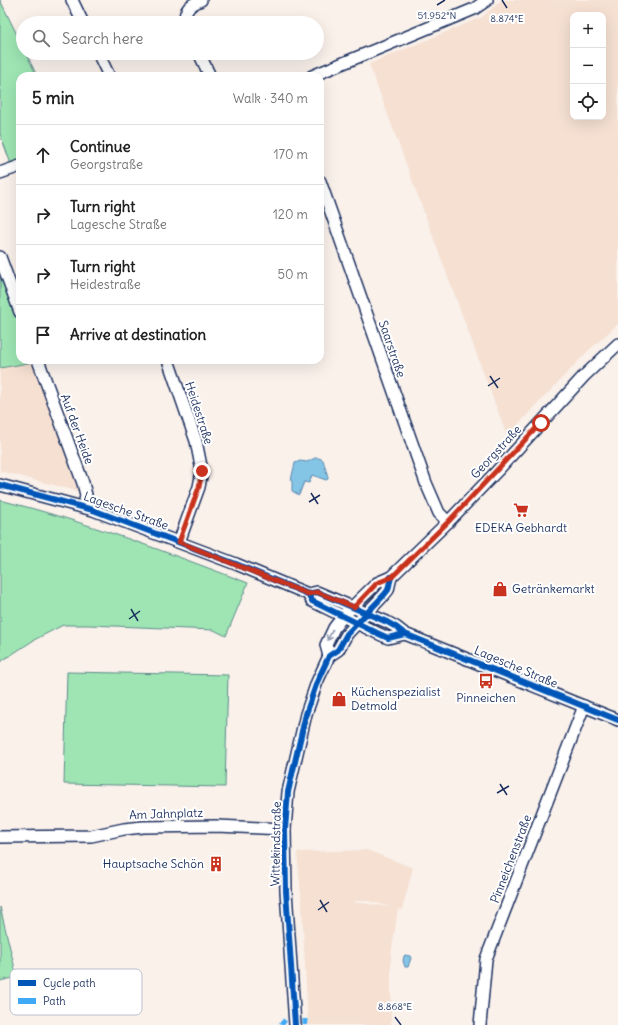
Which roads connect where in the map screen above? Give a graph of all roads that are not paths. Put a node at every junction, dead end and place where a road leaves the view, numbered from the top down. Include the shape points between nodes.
1 (72, 0) edge
2 (201, 0) edge
3 (488, 0) edge
4 (80, 16) edge
5 (184, 16) edge
6 (101, 60) edge
7 (202, 60) edge
8 (107, 72) edge
9 (208, 72) edge
10 (322, 72) edge
11 (16, 167) edge
12 (0, 173) edge
13 (324, 193) edge
14 (0, 257) edge
15 (16, 301) edge
16 (618, 344) edge
17 (39, 364) edge
18 (169, 364) edge
19 (0, 485) edge
20 (84, 507) junction
21 (448, 522) junction
22 (179, 542) junction
23 (392, 577) junction
24 (308, 594) junction
25 (354, 607) junction
26 (367, 613) junction
27 (343, 616) junction
28 (357, 623) junction
29 (405, 634) junction
30 (329, 656) junction
31 (584, 706) junction
32 (618, 720) edge
33 (285, 829) junction
34 (0, 837) edge
35 (295, 1025) edge
36 (480, 1025) edge

1 - 4 street
2 - 5 street via 190,5
3 - 10 street via 474,9
6 - 8 street
7 - 9 street
11 - 12 street
13 - 21 street, Saarstraße via 419,466 439,512
14 - 15 street
16 - 21 street, Georgstraße via 580,380
17 - 20 street, Auf der Heide via 83,483 86,495
18 - 22 street, Heidestraße via 196,441 202,471 199,487
19 - 20 street, Lagesche Straße
20 - 22 street, Lagesche Straße
21 - 23 street, Georgstraße
22 - 24 street, Lagesche Straße
23 - 25 street, Georgstraße via 377,583
23 - 26 street, Georgstraße via 388,590
24 - 25 street, Lagesche Straße via 317,592
24 - 27 street, Lagesche Straße via 312,601
25 - 26 street, Lagesche Straße
25 - 27 street, Georgstraße
26 - 28 street, Wittekindstraße
26 - 29 street, Lagesche Straße
27 - 28 street, Lagesche Straße
27 -> 30 street, Wittekindstraße via 326,645
28 - 29 street, Lagesche Straße via 388,638
28 - 30 street, Wittekindstraße via 338,650
29 - 31 street, Lagesche Straße
30 - 33 street, Wittekindstraße via 306,714 288,792
31 - 32 street, Lagesche Straße
31 - 36 street, Pinneichenstraße via 486,959
33 - 34 street, Am Jahnplatz via 158,826 124,829 91,836
33 - 35 street, Wittekindstraße via 286,891

